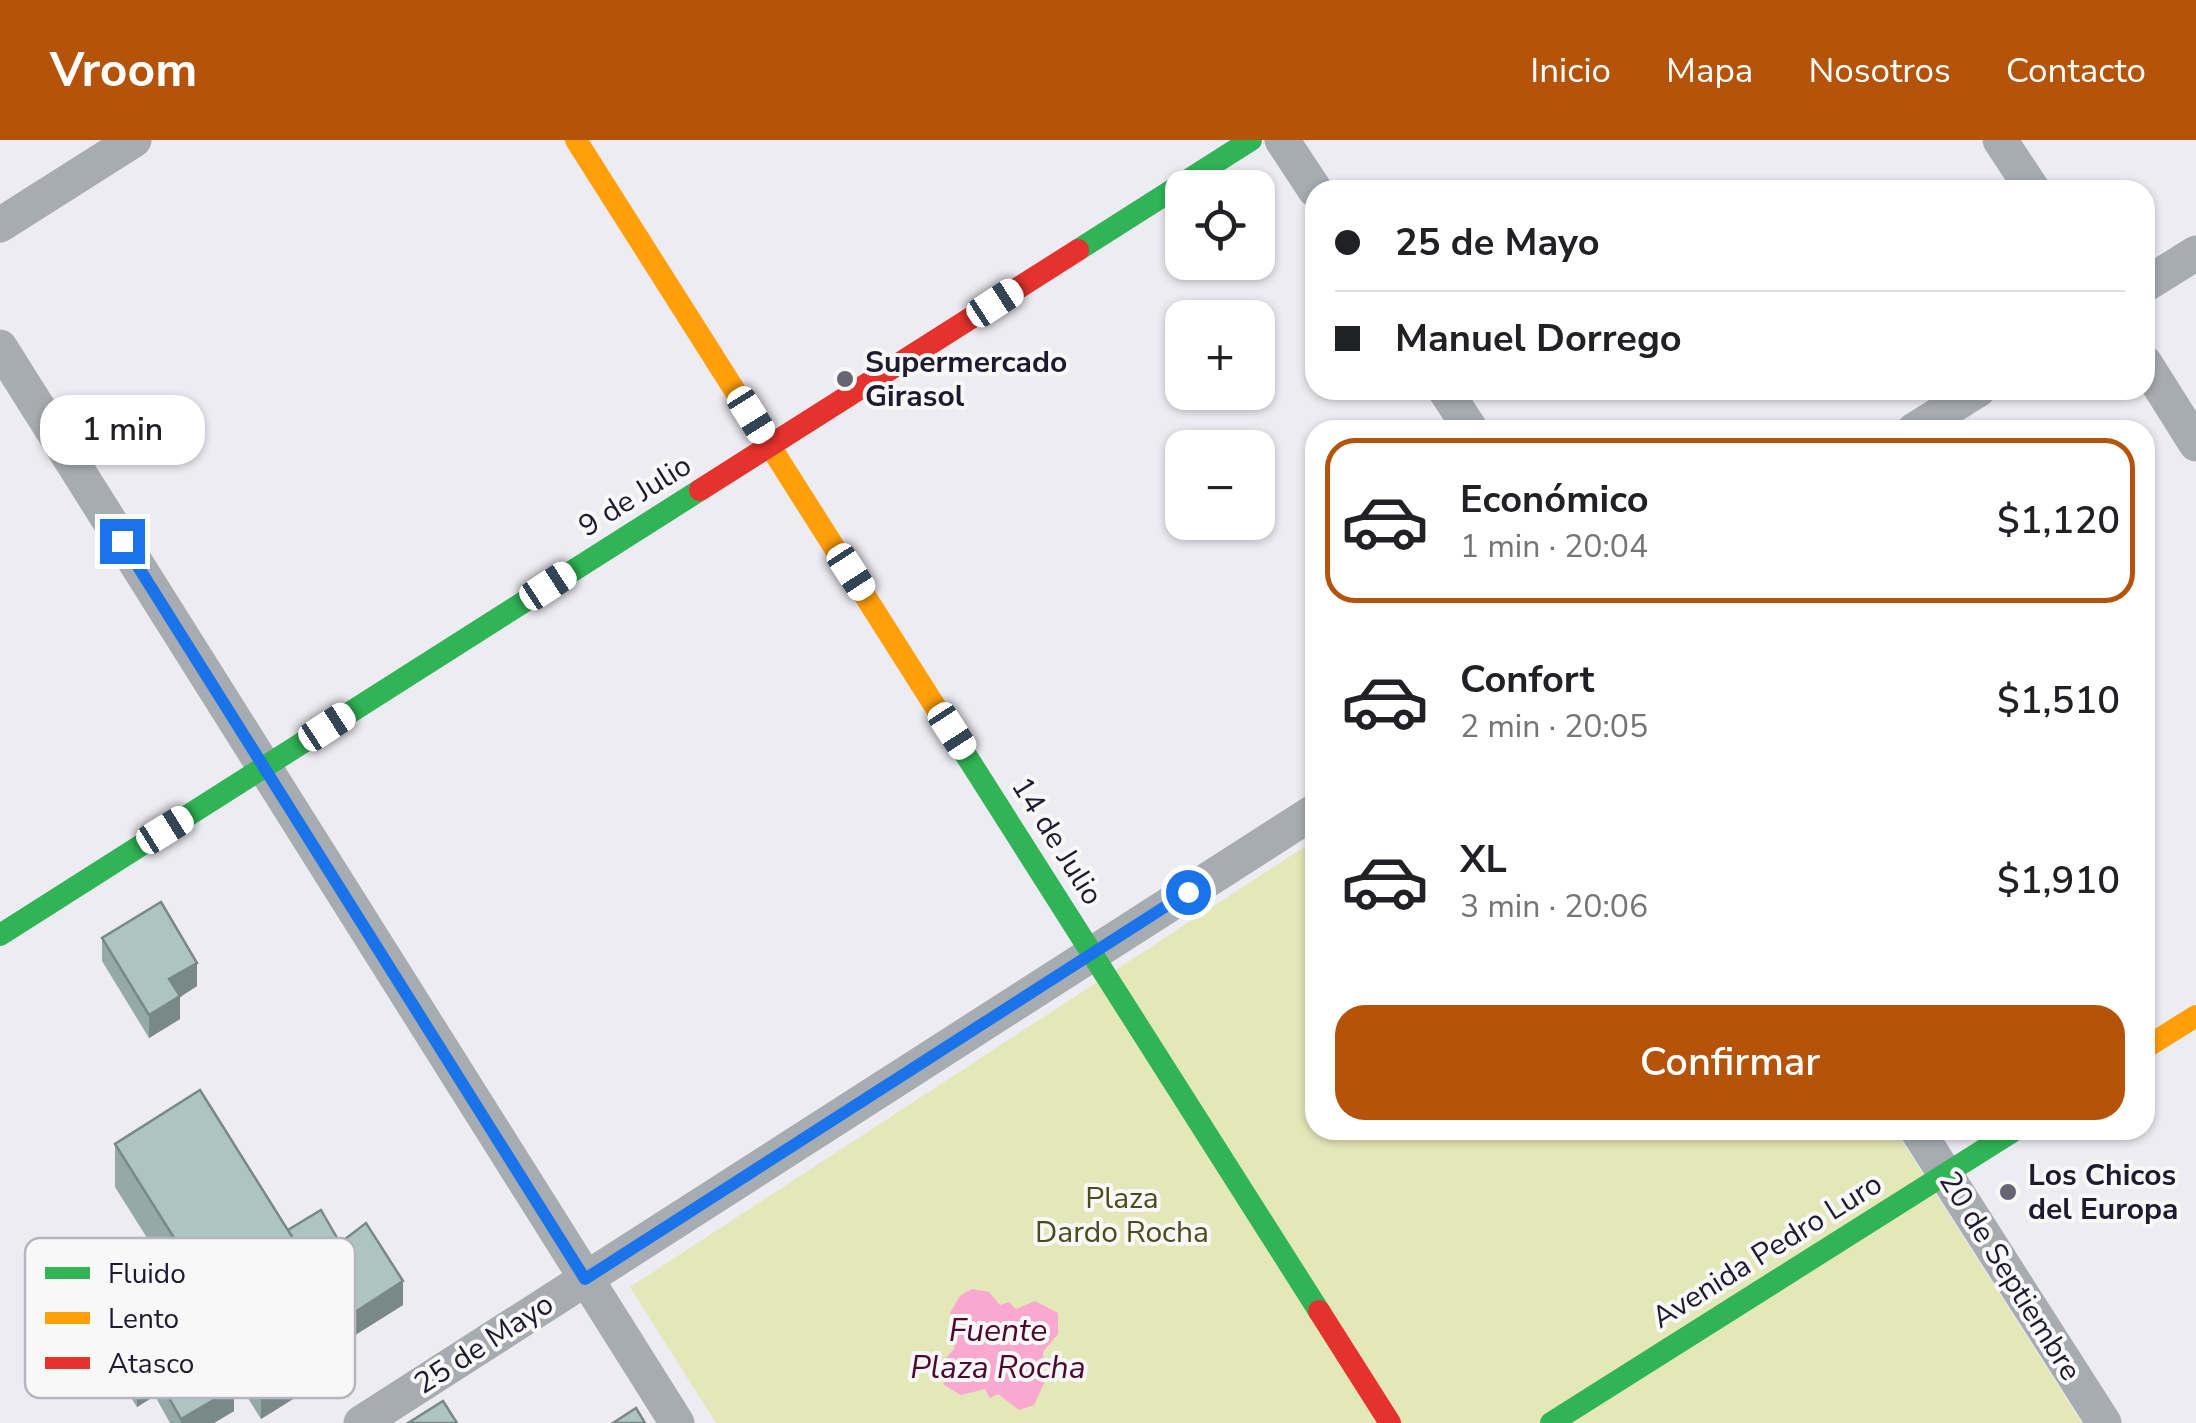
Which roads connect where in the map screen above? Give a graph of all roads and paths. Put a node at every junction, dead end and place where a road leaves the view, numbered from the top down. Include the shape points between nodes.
1 (134, 140) edge
2 (576, 140) edge
3 (1251, 140) edge
4 (1282, 140) edge
5 (2000, 140) edge
6 (1308, 180) edge
7 (2026, 180) edge
8 (0, 225) edge
9 (2196, 252) edge
10 (2155, 279) edge
11 (0, 347) edge
12 (2155, 379) edge
13 (1962, 400) edge
14 (1930, 420) edge
15 (2196, 444) edge
16 (770, 446) junction
17 (264, 767) junction
18 (1305, 817) edge
19 (0, 934) edge
20 (1092, 954) junction
21 (2196, 1016) edge
22 (2155, 1042) edge
23 (1924, 1140) edge
24 (1999, 1140) edge
25 (1946, 1174) junction
26 (585, 1279) junction
27 (361, 1423) edge
28 (677, 1423) edge
29 (1390, 1423) edge
30 (1551, 1423) edge
31 (2104, 1423) edge

1 - 8 street
2 - 16 street, 14 de Julio
3 - 16 street, 9 de Julio
4 - 6 street
5 - 7 street
9 - 10 street
11 - 17 street
12 - 15 street
13 - 14 street
16 - 17 street, 9 de Julio
16 - 20 street, 14 de Julio
17 - 19 street, 9 de Julio
17 - 26 street
18 - 20 street, 25 de Mayo
20 - 26 street, 25 de Mayo
20 - 29 street, 14 de Julio
21 - 22 street
23 - 25 street, 20 de Septiembre
24 - 25 street, Avenida Pedro Luro
25 - 30 street, Avenida Pedro Luro
25 - 31 street, 20 de Septiembre
26 - 27 street, 25 de Mayo
26 - 28 street

